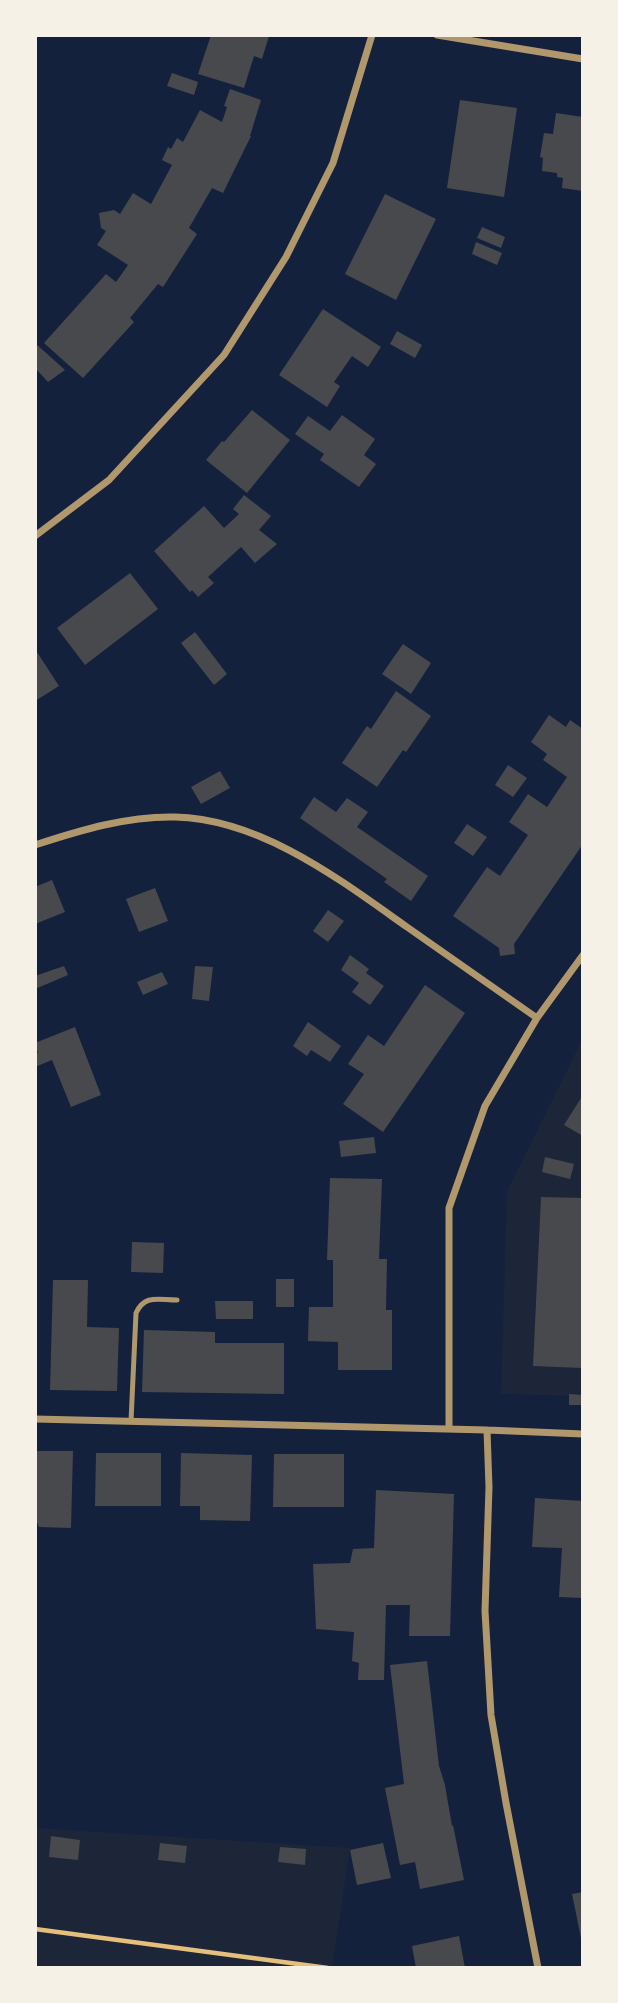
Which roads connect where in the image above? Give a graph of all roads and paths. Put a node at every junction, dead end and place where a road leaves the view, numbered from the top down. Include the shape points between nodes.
1 (372, 35) edge
2 (437, 35) edge
3 (583, 59) edge
4 (35, 536) edge
5 (35, 845) edge
6 (583, 955) edge
7 (537, 1018) junction
8 (177, 1300) dead end
9 (35, 1419) edge
10 (131, 1421) junction
11 (449, 1429) junction
12 (488, 1430) junction
13 (583, 1434) edge
14 (35, 1929) edge
15 (328, 1968) edge
16 (538, 1968) edge

1 - 4 street via 333,163 286,257 224,355 109,480
2 - 3 street
5 - 7 street via 88,828 146,817 218,822 325,870
6 - 7 street
7 - 11 street via 485,1106 449,1208
8 - 10 lane via 148,1299 136,1313
9 - 10 street
10 - 11 street
11 - 12 street
12 - 13 street
12 - 16 street via 485,1611 491,1715
14 - 15 path

